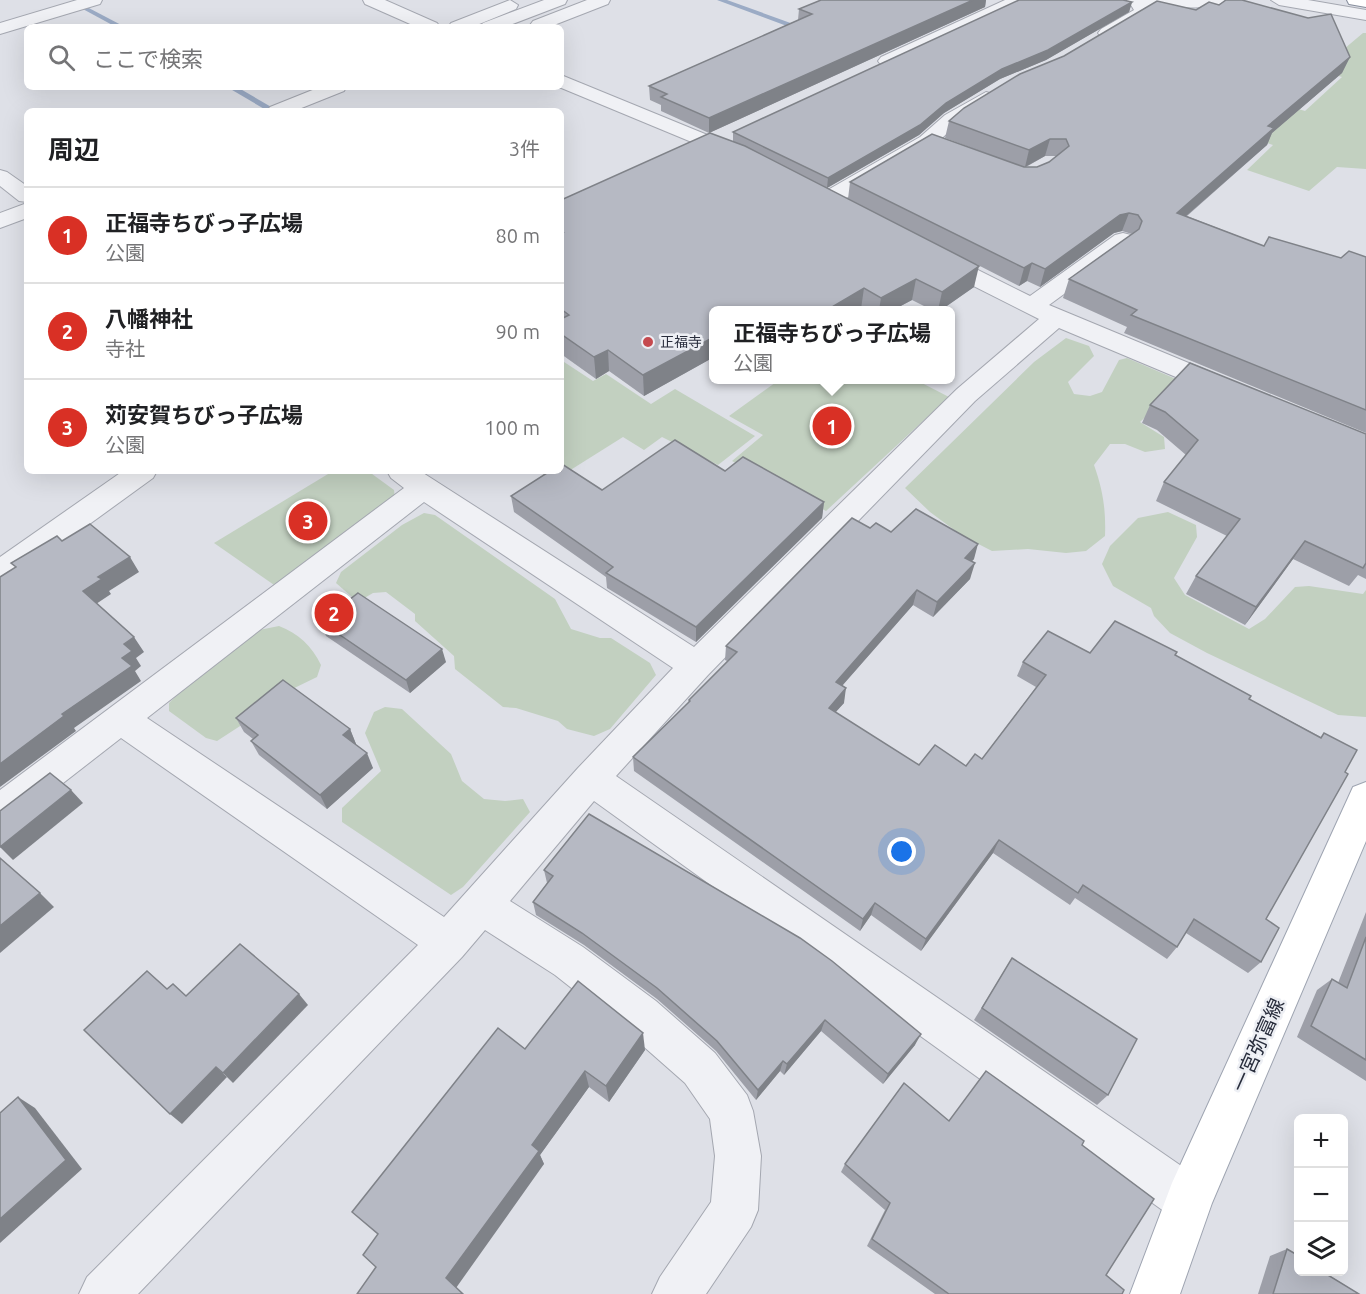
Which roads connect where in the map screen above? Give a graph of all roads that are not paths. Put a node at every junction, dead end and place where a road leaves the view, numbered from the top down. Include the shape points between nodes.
1 (94, 0) edge
2 (371, 0) edge
3 (522, 0) edge
4 (559, 0) edge
5 (602, 0) edge
6 (1019, 0) edge
7 (1217, 0) edge
8 (1279, 0) edge
9 (1355, 0) edge
10 (1130, 1) edge
11 (1366, 2) edge
12 (66, 3) edge
13 (1366, 15) edge
14 (424, 24) edge
15 (460, 24) edge
16 (497, 24) edge
17 (542, 24) edge
18 (0, 29) edge
19 (1094, 41) edge
20 (871, 69) edge
21 (564, 82) edge
22 (330, 90) edge
23 (999, 90) edge
24 (284, 108) edge
25 (723, 137) junction
26 (927, 141) junction
27 (949, 149) edge
28 (682, 156) edge
29 (761, 165) edge
30 (0, 176) edge
31 (24, 194) edge
32 (828, 201) edge
33 (24, 211) edge
34 (0, 221) edge
35 (1123, 240) edge
36 (914, 246) edge
37 (1044, 312) junction
38 (1245, 396) edge
39 (139, 474) edge
40 (412, 480) edge
41 (0, 573) edge
42 (696, 666) junction
43 (119, 718) junction
44 (591, 779) junction
45 (1366, 798) edge
46 (0, 811) edge
47 (481, 905) junction
48 (448, 943) junction
49 (1189, 1200) junction
50 (104, 1294) edge
51 (677, 1294) edge
52 (1155, 1294) edge

1 - 12 street
2 - 14 street
3 - 15 street
4 - 16 street
5 - 17 street
6 - 20 street
7 - 10 street
8 - 13 street
9 - 11 main road
10 - 19 street via 1144,12
12 - 18 street
21 - 25 street
22 - 24 street
23 - 26 street via 952,119
25 - 28 street
25 - 29 street
26 - 27 street
26 - 32 street
30 - 31 street
33 - 34 street
35 - 37 street
36 - 37 street
37 - 38 street
37 - 42 street
39 - 41 street
40 - 42 street
40 - 43 street
42 - 44 street
43 - 46 street
43 - 48 street
44 - 47 street
44 - 49 street
45 - 49 main road, 一宮弥富線
47 - 48 street
47 - 51 street via 568,961 641,1016 700,1068 731,1111 738,1156 734,1210
48 - 50 street
49 - 52 main road, 一宮弥富線

